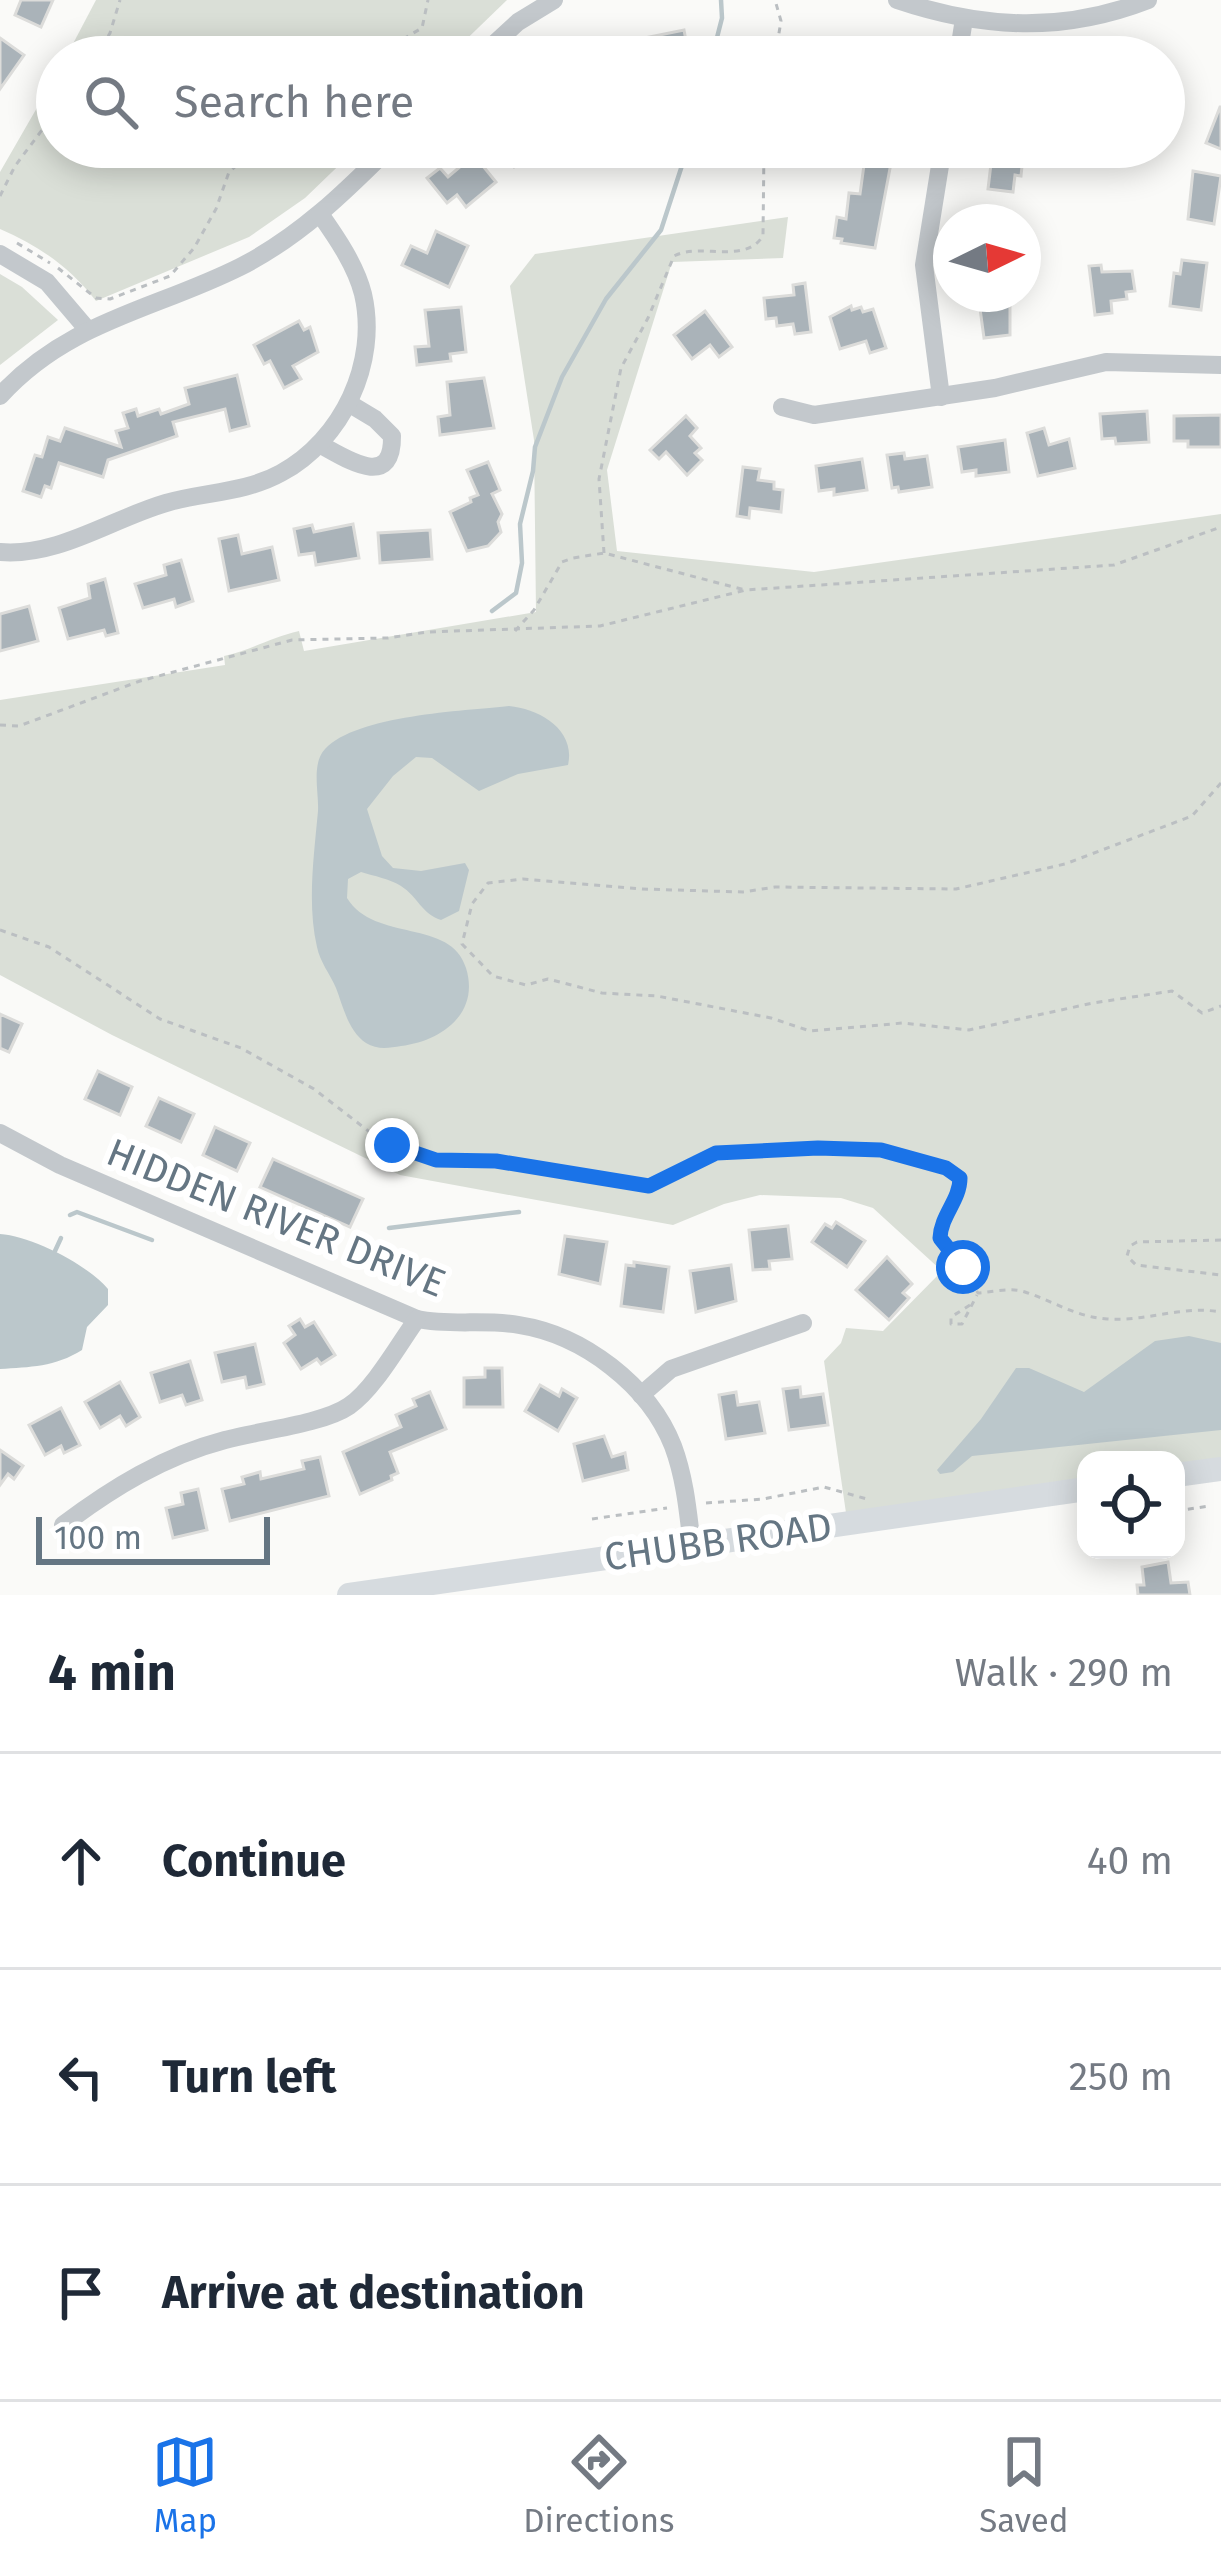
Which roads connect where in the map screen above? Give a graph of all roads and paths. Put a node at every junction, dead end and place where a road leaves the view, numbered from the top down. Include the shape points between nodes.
1 (120, 0) edge
2 (428, 0) edge
3 (554, 0) edge
4 (775, 0) edge
5 (897, 0) edge
6 (1148, 0) edge
7 (964, 19) junction
8 (108, 36) edge
9 (408, 36) edge
10 (503, 36) edge
11 (779, 36) edge
12 (961, 36) edge
13 (36, 138) edge
14 (234, 168) edge
15 (368, 168) edge
16 (764, 168) edge
17 (940, 168) edge
18 (0, 196) edge
19 (320, 214) junction
20 (5, 247) edge
21 (87, 329) junction
22 (1221, 365) edge
23 (0, 397) edge
24 (941, 397) junction
25 (350, 404) junction
26 (782, 407) dead end
27 (319, 444) junction
28 (1221, 526) edge
29 (0, 552) edge
30 (604, 553) junction
31 (746, 590) junction
32 (515, 632) junction
33 (0, 724) edge
34 (1221, 783) edge
35 (0, 930) edge
36 (1221, 1006) edge
37 (0, 1133) edge
38 (1221, 1240) edge
39 (1221, 1275) edge
40 (978, 1293) junction
41 (970, 1305) dead end
42 (1221, 1312) edge
43 (417, 1319) junction
44 (802, 1323) dead end
45 (640, 1395) junction
46 (1221, 1469) edge
47 (1185, 1474) edge
48 (1077, 1490) edge
49 (877, 1502) dead end
50 (687, 1505) junction
51 (1209, 1506) dead end
52 (1185, 1509) edge
53 (592, 1519) dead end
54 (63, 1525) dead end
55 (692, 1546) junction
56 (349, 1595) edge

1 - 8 path
2 - 9 path via 422,28
3 - 10 street
4 - 11 path
5 - 7 street
6 - 7 street via 1049,25
7 - 12 street
13 - 18 path
14 - 20 path via 181,266 155,283 96,298 62,271
15 - 19 street
16 - 30 path via 756,247 674,256 622,368 599,479
17 - 24 street via 924,265
19 - 21 street via 238,268
19 - 25 street via 363,292 366,347
20 - 21 street
21 - 23 street
22 - 24 street via 1106,362
24 - 26 street via 814,415
25 - 27 street
25 - 27 street via 392,436 383,463 358,466
27 - 29 street via 262,481 164,503 37,551
28 - 31 path via 1114,565
30 - 31 path
30 - 32 path via 562,562
31 - 32 path via 631,620
32 - 33 path via 274,643 19,726
34 - 36 path via 1192,816 1065,864 956,889 488,883 472,904 462,944 493,976 526,985 548,979 657,996 810,1031 903,1023 969,1030 1172,991 1202,1013
35 - 40 path via 49,947 160,1019 259,1058 380,1140 436,1160 496,1161 649,1186 730,1151 881,1150 946,1168 960,1188 940,1238
37 - 43 street, HIDDEN RIVER DRIVE
38 - 39 path via 1137,1242 1127,1256 1136,1264
40 - 41 path
40 - 42 path via 1023,1291 1102,1319 1180,1308
43 - 45 street, HIDDEN RIVER DRIVE via 519,1325 583,1346
43 - 54 street via 349,1406 156,1466
44 - 45 street via 671,1369
45 - 50 street, HIDDEN RIVER DRIVE via 673,1447
46 - 47 street
48 - 55 street, CHUBB ROAD
49 - 50 path via 824,1487
50 - 53 path
50 - 55 street, HIDDEN RIVER DRIVE
51 - 52 path
55 - 56 street, CHUBB ROAD

